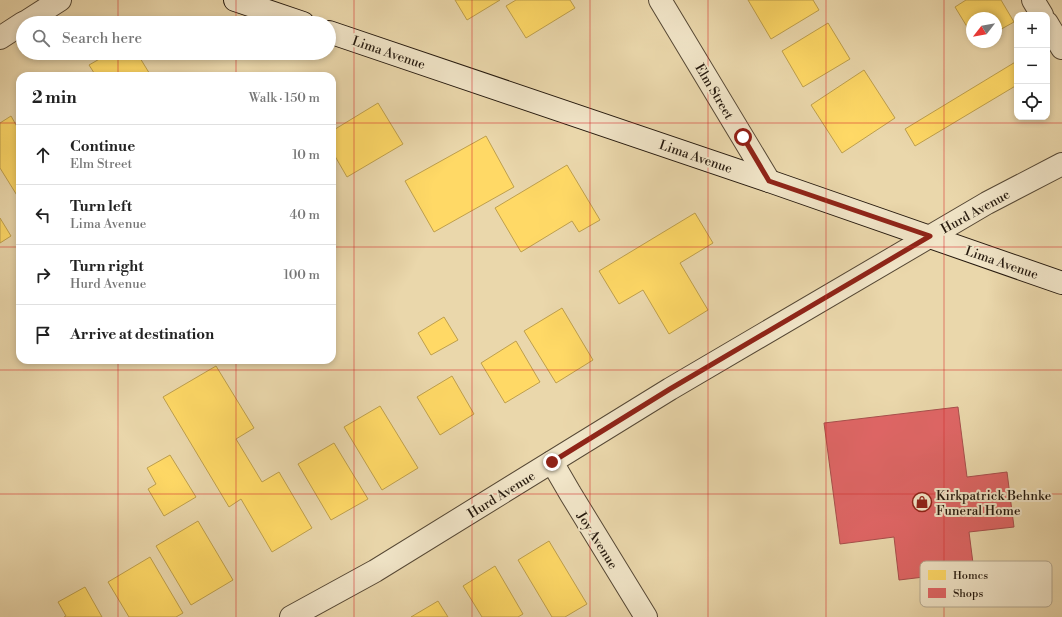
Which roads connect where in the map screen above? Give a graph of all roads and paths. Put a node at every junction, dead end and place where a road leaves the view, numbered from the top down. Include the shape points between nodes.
1 (60, 0) edge
2 (235, 0) edge
3 (660, 0) edge
4 (1033, 0) edge
5 (1040, 12) edge
6 (34, 16) edge
7 (282, 16) edge
8 (16, 28) edge
9 (1050, 28) edge
10 (336, 34) edge
11 (0, 38) edge
12 (1062, 48) edge
13 (1062, 164) edge
14 (769, 181) junction
15 (930, 236) junction
16 (1062, 283) edge
17 (552, 462) junction
18 (291, 617) edge
19 (646, 617) edge

1 - 6 street
2 - 7 street
3 - 14 street, Elm Street
4 - 5 street
8 - 11 street
9 - 12 street
10 - 14 street, Lima Avenue
13 - 15 street, Hurd Avenue
14 - 15 street, Lima Avenue
15 - 16 street, Lima Avenue
15 - 17 street, Hurd Avenue via 670,389
17 - 18 street, Hurd Avenue via 375,571
17 - 19 street, Joy Avenue

